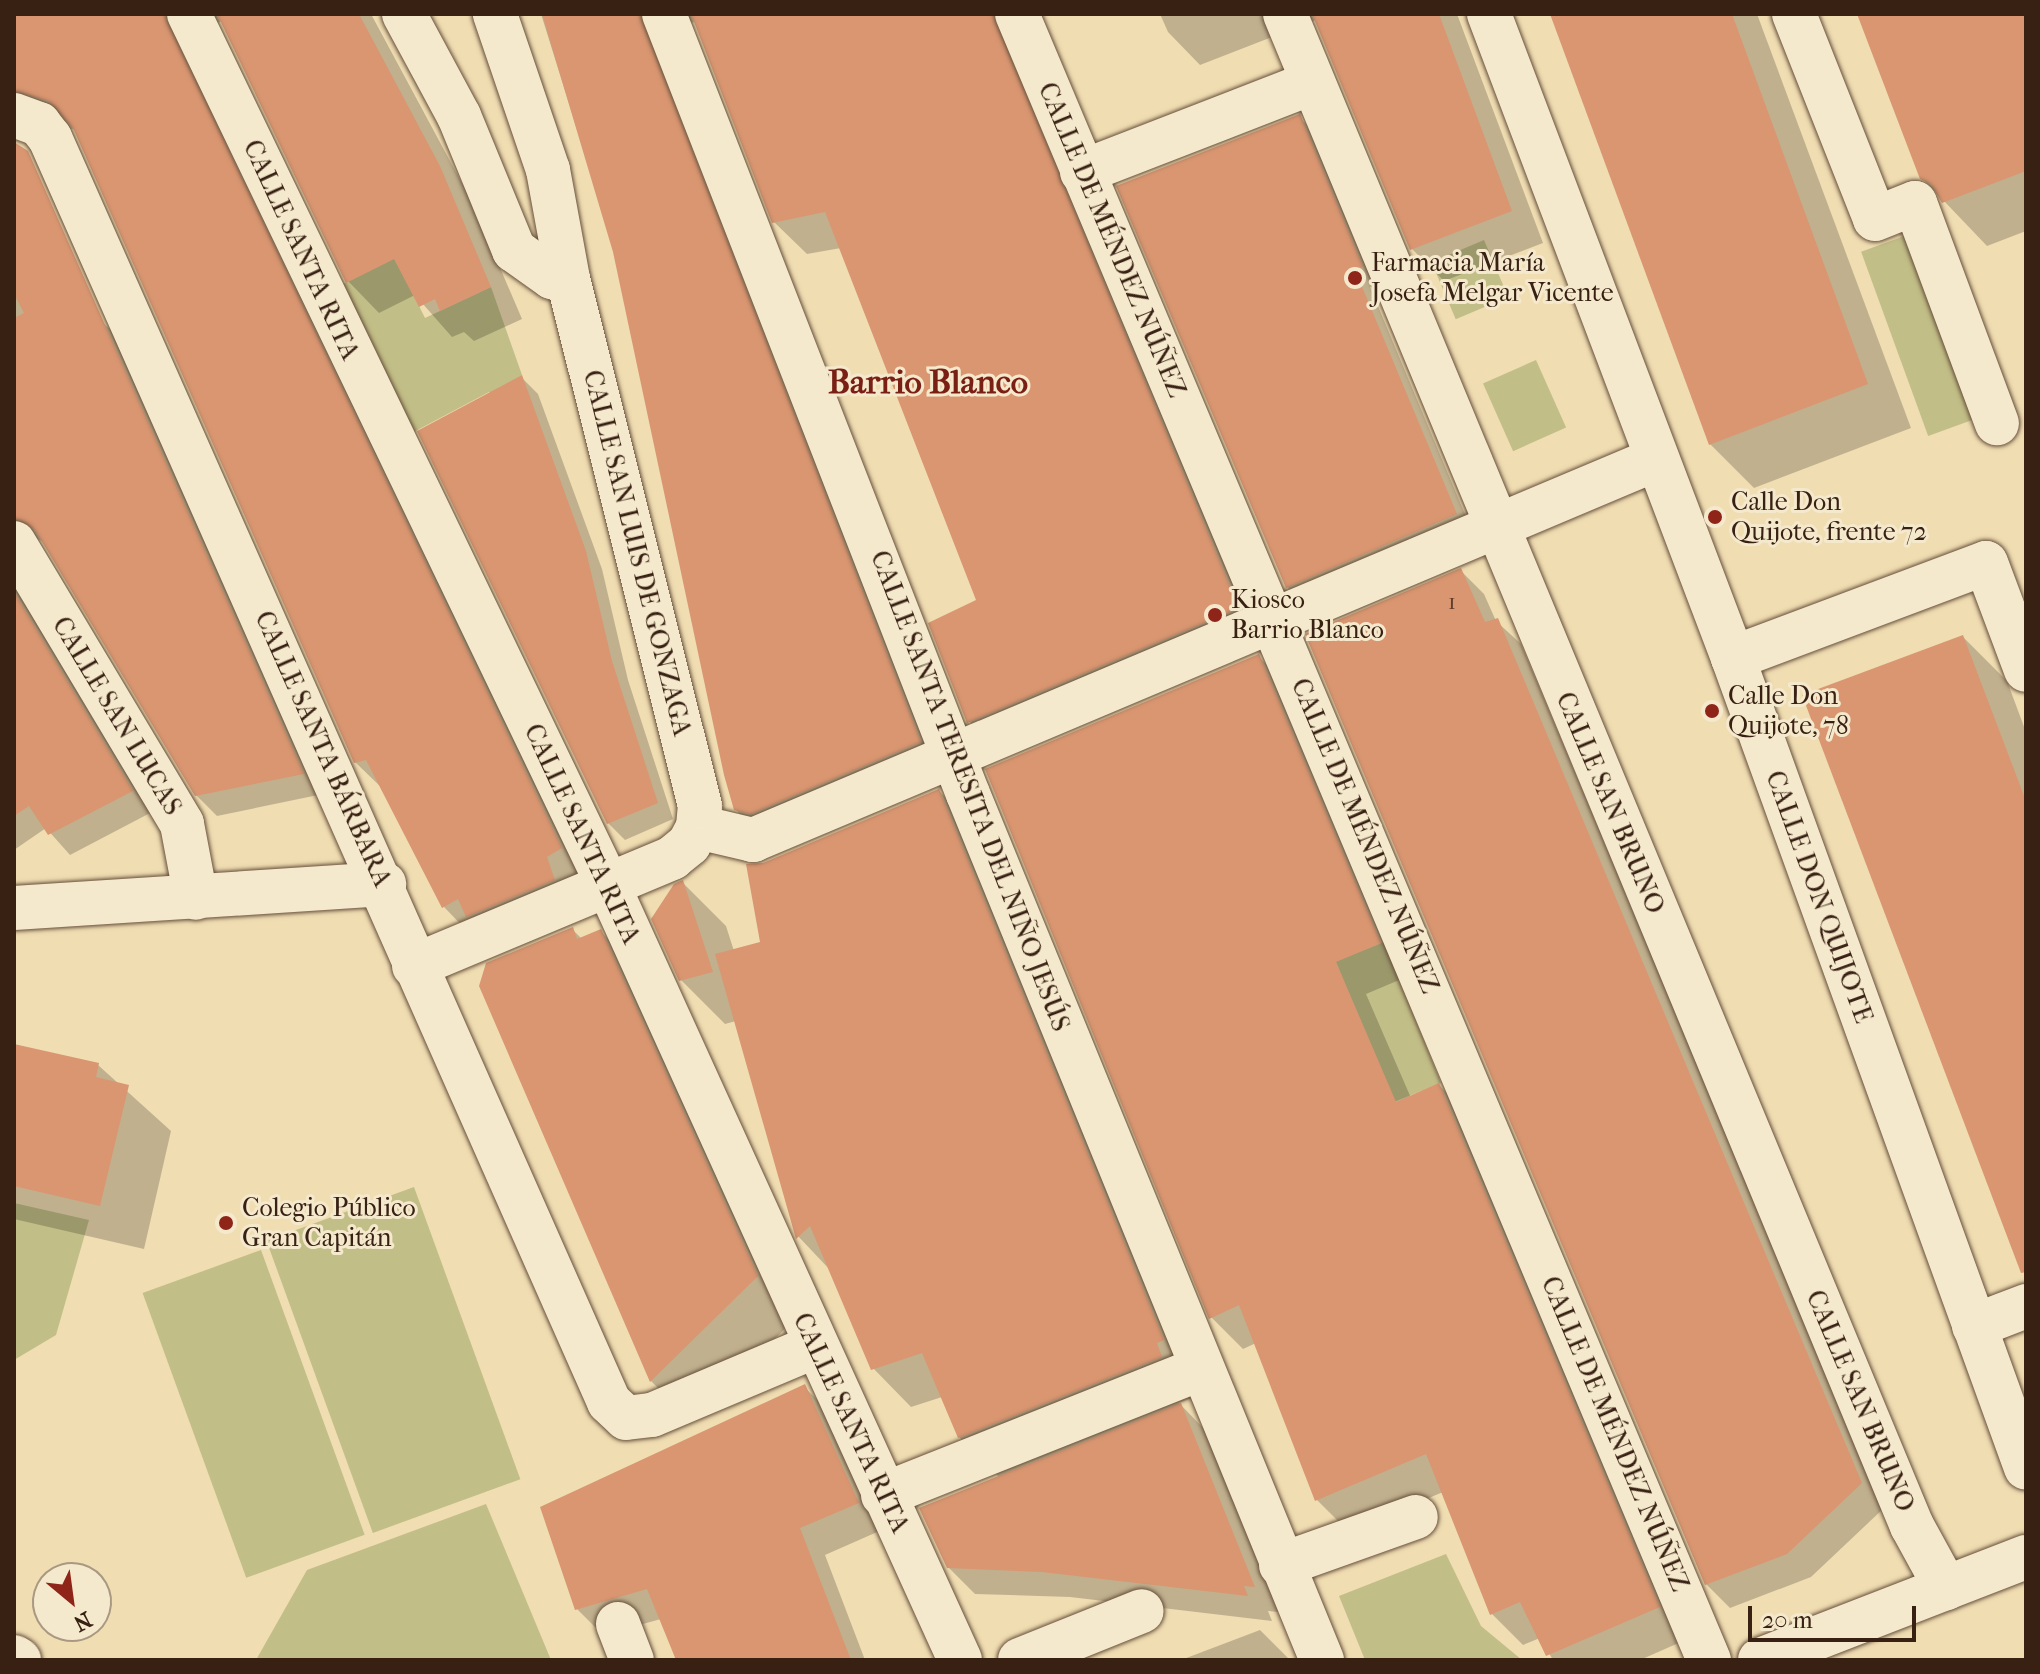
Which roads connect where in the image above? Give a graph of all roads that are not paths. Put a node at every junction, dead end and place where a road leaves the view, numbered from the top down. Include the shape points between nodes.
1 (189, 14) edge
2 (404, 14) edge
3 (495, 14) edge
4 (664, 14) edge
5 (1017, 14) edge
6 (1285, 14) edge
7 (1489, 14) edge
8 (1794, 14) edge
9 (1311, 83) junction
10 (14, 115) edge
11 (1082, 172) junction
12 (568, 279) junction
13 (1997, 423) dead end
14 (1654, 460) junction
15 (1495, 527) junction
16 (14, 543) edge
17 (1275, 622) junction
18 (1733, 658) junction
19 (2026, 670) edge
20 (952, 754) junction
21 (698, 827) junction
22 (384, 884) junction
23 (608, 885) junction
24 (196, 898) junction
25 (14, 908) edge
26 (414, 966) junction
27 (2026, 1306) edge
28 (1974, 1326) junction
29 (815, 1346) junction
30 (1199, 1369) junction
31 (2026, 1468) edge
32 (883, 1495) junction
33 (1416, 1517) dead end
34 (2026, 1557) edge
35 (1281, 1565) junction
36 (1946, 1588) junction
37 (1142, 1611) dead end
38 (960, 1660) edge
39 (1020, 1660) edge
40 (1322, 1660) edge
41 (1709, 1660) edge
42 (1760, 1660) edge

1 - 23 street, CALLE SANTA RITA
2 - 12 street via 459,116 514,250 552,277
3 - 12 street, CALLE SAN LUIS DE GONZAGA via 548,170
4 - 20 street, CALLE SANTA TERESITA DEL NIÑO JESÚS
5 - 11 street, CALLE DE MÉNDEZ NÚÑEZ
6 - 9 street, CALLE SAN BRUNO
7 - 14 street, CALLE DON QUIJOTE
8 - 13 street via 1875,219 1915,203
9 - 11 street
9 - 15 street, CALLE SAN BRUNO
10 - 22 street, CALLE SANTA BÁRBARA via 39,124 50,138
11 - 17 street, CALLE DE MÉNDEZ NÚÑEZ
12 - 21 street, CALLE SAN LUIS DE GONZAGA via 700,806
14 - 15 street
14 - 18 street, CALLE DON QUIJOTE
15 - 17 street
15 - 36 street, CALLE SAN BRUNO via 1912,1526
16 - 24 street, CALLE SAN LUCAS via 182,824
17 - 20 street
17 - 41 street, CALLE DE MÉNDEZ NÚÑEZ
18 - 19 street via 1986,563
18 - 28 street, CALLE DON QUIJOTE
20 - 21 street via 753,840
20 - 30 street, CALLE SANTA TERESITA DEL NIÑO JESÚS
21 - 23 street via 689,844 672,858
22 - 24 street
22 - 26 street, CALLE SANTA BÁRBARA
23 - 26 street
23 - 29 street, CALLE SANTA RITA
24 - 25 street
26 - 29 street, CALLE SANTA BÁRBARA via 609,1402 626,1418 652,1415
27 - 28 street
28 - 31 street, CALLE DON QUIJOTE
29 - 32 street, CALLE SANTA RITA
30 - 32 street
30 - 35 street, CALLE SANTA TERESITA DEL NIÑO JESÚS
32 - 38 street, CALLE SANTA RITA
33 - 35 street
34 - 36 street
35 - 40 street, CALLE SANTA TERESITA DEL NIÑO JESÚS
36 - 42 street
37 - 39 street

